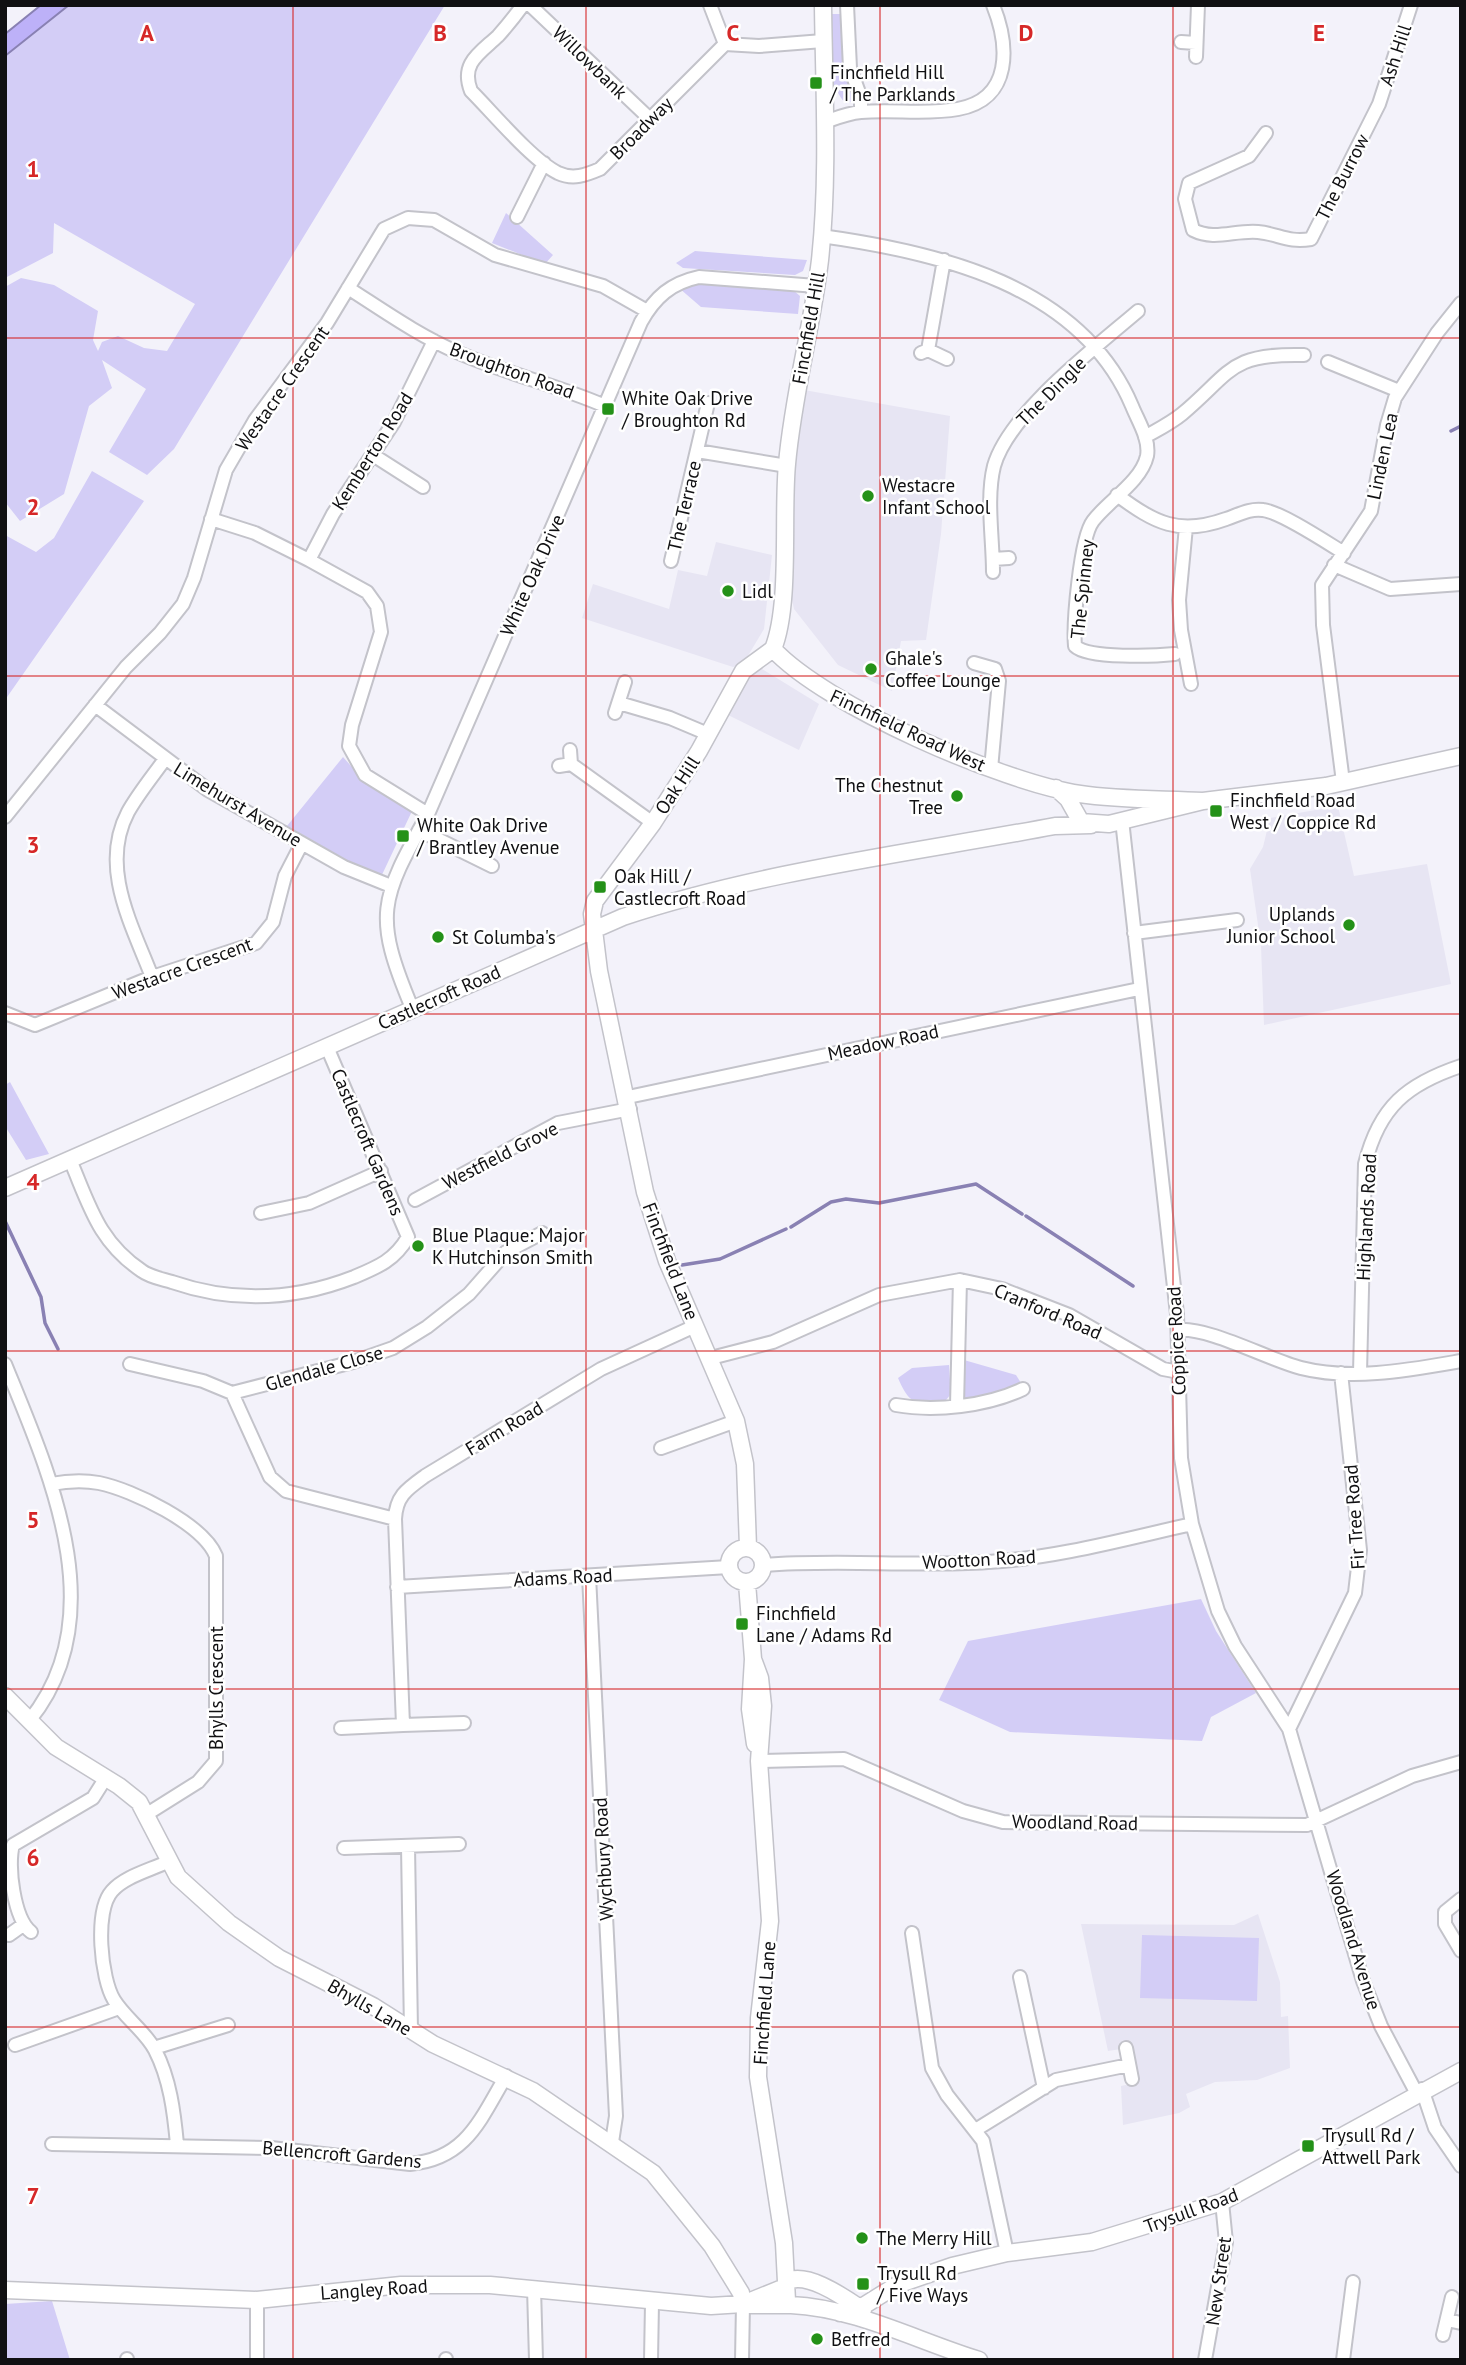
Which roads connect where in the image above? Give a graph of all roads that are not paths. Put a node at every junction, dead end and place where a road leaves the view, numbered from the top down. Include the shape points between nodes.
1 (523, 5) edge
2 (530, 5) edge
3 (710, 5) edge
4 (823, 5) edge
5 (847, 5) edge
6 (993, 5) edge
7 (1198, 5) edge
8 (1410, 5) edge
9 (823, 41) junction
10 (1181, 42) dead end
11 (1196, 43) junction
12 (725, 44) junction
13 (1196, 57) dead end
14 (1379, 104) joint
15 (861, 111) junction
16 (650, 119) junction
17 (825, 122) junction
18 (1266, 133) dead end
19 (544, 163) junction
20 (517, 217) dead end
21 (821, 236) junction
22 (944, 260) junction
23 (816, 286) junction
24 (348, 288) junction
25 (1461, 303) edge
26 (647, 311) junction
27 (1138, 311) dead end
28 (434, 341) junction
29 (1096, 348) junction
30 (1304, 355) dead end
31 (947, 359) dead end
32 (1328, 362) dead end
33 (1399, 391) junction
34 (708, 403) dead end
35 (605, 406) junction
36 (1145, 437) junction
37 (697, 451) junction
38 (373, 454) junction
39 (787, 466) junction
40 (423, 487) dead end
41 (1117, 495) junction
42 (211, 519) junction
43 (1186, 527) junction
44 (1344, 553) junction
45 (1009, 558) dead end
46 (310, 560) junction
47 (671, 561) dead end
48 (1334, 565) junction
49 (1461, 584) edge
50 (773, 649) junction
51 (1175, 654) dead end
52 (974, 663) dead end
53 (625, 682) dead end
54 (1191, 684) dead end
55 (95, 705) junction
56 (708, 734) junction
57 (1461, 756) edge
58 (165, 759) junction
59 (567, 760) dead end
60 (991, 769) junction
61 (1343, 782) junction
62 (1114, 796) junction
63 (1203, 801) junction
64 (1075, 803) junction
65 (428, 814) junction
66 (5, 817) edge
67 (653, 823) junction
68 (1091, 825) junction
69 (1055, 826) junction
70 (1118, 826) junction
71 (419, 830) junction
72 (302, 843) junction
73 (492, 866) dead end
74 (391, 886) junction
75 (1237, 920) dead end
76 (596, 928) junction
77 (1133, 933) junction
78 (152, 977) junction
79 (1139, 989) junction
80 (412, 1008) junction
81 (5, 1013) edge
82 (327, 1047) junction
83 (1461, 1066) edge
84 (629, 1103) junction
85 (71, 1162) junction
86 (381, 1171) junction
87 (5, 1188) edge
88 (415, 1200) dead end
89 (261, 1213) dead end
90 (542, 1233) dead end
91 (960, 1280) junction
92 (695, 1326) junction
93 (1178, 1330) junction
94 (711, 1358) junction
95 (1461, 1361) edge
96 (130, 1364) dead end
97 (7, 1371) edge
98 (1179, 1372) junction
99 (1341, 1373) junction
100 (1360, 1373) junction
101 (1024, 1389) dead end
102 (232, 1393) junction
103 (896, 1405) dead end
104 (957, 1405) junction
105 (736, 1421) junction
106 (661, 1448) dead end
107 (51, 1484) junction
108 (395, 1520) junction
109 (1192, 1524) junction
110 (748, 1547) junction
111 (764, 1565) junction
112 (729, 1567) junction
113 (589, 1576) junction
114 (747, 1583) junction
115 (397, 1587) junction
116 (5, 1696) edge
117 (29, 1721) junction
118 (464, 1723) dead end
119 (403, 1725) junction
120 (341, 1728) dead end
121 (1289, 1729) junction
122 (760, 1762) junction
123 (1461, 1762) edge
124 (105, 1779) junction
125 (147, 1814) junction
126 (1318, 1821) junction
127 (9, 1841) edge
128 (459, 1844) dead end
129 (408, 1846) junction
130 (344, 1848) dead end
131 (169, 1861) junction
132 (1461, 1899) edge
133 (911, 1933) dead end
134 (9, 1936) dead end
135 (1461, 1951) edge
136 (1020, 1977) dead end
137 (120, 2008) junction
138 (411, 2031) junction
139 (223, 2032) dead end
140 (15, 2045) dead end
141 (1126, 2048) dead end
142 (154, 2049) junction
143 (1129, 2064) junction
144 (1461, 2071) edge
145 (506, 2076) junction
146 (1132, 2079) dead end
147 (1044, 2088) junction
148 (1419, 2091) junction
149 (977, 2129) junction
150 (85, 2130) dead end
151 (612, 2142) junction
152 (52, 2144) dead end
153 (85, 2144) junction
154 (177, 2144) junction
155 (1461, 2166) edge
156 (1222, 2202) junction
157 (784, 2244) junction
158 (1007, 2253) junction
159 (1354, 2279) dead end
160 (786, 2285) junction
161 (897, 2285) junction
162 (822, 2287) junction
163 (534, 2288) junction
164 (5, 2290) edge
165 (1452, 2297) dead end
166 (257, 2300) junction
167 (652, 2303) junction
168 (743, 2304) junction
169 (791, 2305) junction
170 (816, 2306) junction
171 (860, 2308) junction
172 (838, 2314) junction
173 (1447, 2320) junction
174 (1461, 2323) edge
175 (892, 2328) junction
176 (1443, 2335) dead end
177 (257, 2360) edge
178 (536, 2360) edge
179 (651, 2360) edge
180 (741, 2360) edge
181 (979, 2360) edge
182 (1205, 2360) edge
183 (1343, 2360) edge

1 - 19 street, Broadway via 472,59 468,83
2 - 16 street, Willowbank
3 - 12 street
4 - 9 street, Finchfield Hill
5 - 15 street via 850,68
6 - 15 street via 1005,38 1005,61 994,87 979,101 948,111
7 - 11 street
8 - 14 street, Ash Hill
9 - 12 street
9 - 17 street, Finchfield Hill
10 - 11 street
11 - 13 street
12 - 16 street, Broadway
14 - 18 street, The Burrow via 1311,239 1292,242 1257,232 1208,237 1193,230 1185,199 1189,183 1249,156
15 - 17 street
16 - 19 street, Broadway via 600,169 584,177 559,174
17 - 21 street, Finchfield Hill
19 - 20 street
21 - 22 street
21 - 23 street, Finchfield Hill
22 - 29 street via 1011,286
22 - 31 street via 924,352
23 - 26 street, White Oak Drive via 699,277 663,292
23 - 39 street, Finchfield Hill
24 - 26 street, Westacre Crescent via 384,229 418,217 434,220 511,262 603,286
24 - 28 street, Broughton Road
24 - 42 street, Westacre Crescent via 226,470
25 - 33 street, Linden Lea
26 - 35 street, White Oak Drive
27 - 29 street, The Dingle
28 - 35 street, Broughton Road via 482,363
28 - 38 street, Kemberton Road
29 - 36 street via 1124,387
29 - 45 street, The Dingle via 1023,417 1000,449 992,481 993,566
30 - 36 street via 1269,356 1235,366 1182,414
32 - 33 street
33 - 44 street, Linden Lea via 1387,425 1371,511
34 - 37 street, The Terrace
35 - 65 street, White Oak Drive
36 - 41 street, The Spinney via 1144,463
37 - 39 street, The Terrace
37 - 47 street, The Terrace
38 - 40 street
38 - 46 street, Kemberton Road via 333,514
39 - 50 street, Finchfield Hill via 781,603
41 - 43 street via 1154,521
41 - 51 street, The Spinney via 1094,519 1085,539 1075,646 1082,651 1126,655
42 - 46 street via 255,533
42 - 55 street, Westacre Crescent via 183,604
43 - 44 street via 1203,527 1249,510 1267,510
43 - 54 street via 1179,600
44 - 48 street, Linden Lea
46 - 65 street via 367,592 381,622 352,725 352,756 365,775
48 - 49 street via 1390,589
48 - 61 street, Linden Lea via 1324,579 1321,603
50 - 56 street, Oak Hill via 743,671
50 - 60 street, Finchfield Road West via 817,687
52 - 60 street via 995,669 999,681
53 - 56 street via 617,708 670,718
55 - 58 street, Limehurst Avenue
55 - 66 street, Westacre Crescent
56 - 67 street, Oak Hill
57 - 61 street
58 - 72 street, Limehurst Avenue via 208,790
58 - 78 street via 127,814 116,859 121,894
59 - 67 street
60 - 64 street, Finchfield Road West via 1056,788
61 - 63 street
62 - 63 street
62 - 64 street
62 - 70 street via 1125,808
63 - 70 street
64 - 68 street via 1082,822
64 - 69 street
65 - 71 street, White Oak Drive
67 - 76 street, Oak Hill via 595,901
68 - 69 street
68 - 70 street
69 - 76 street, Castlecroft Road via 723,889 652,907
70 - 77 street, Coppice Road
71 - 73 street
71 - 74 street, White Oak Drive
72 - 74 street, Limehurst Avenue
72 - 78 street, Westacre Crescent via 285,876 273,922 256,943
74 - 80 street, White Oak Drive via 387,935
75 - 77 street
76 - 80 street, Castlecroft Road
76 - 84 street, Finchfield Lane via 599,971
77 - 79 street, Coppice Road
78 - 81 street, Westacre Crescent via 34,1024
79 - 84 street, Meadow Road
79 - 93 street, Coppice Road
80 - 82 street, Castlecroft Road
82 - 85 street, Castlecroft Road
82 - 86 street, Castlecroft Gardens
83 - 100 street, Highlands Road via 1426,1078 1407,1091 1380,1122 1369,1149
84 - 88 street, Westfield Grove via 558,1123
84 - 92 street, Finchfield Lane via 657,1234
85 - 86 street, Castlecroft Gardens via 100,1233 144,1273 190,1288 278,1297 321,1290 392,1259 408,1237
85 - 87 street, Castlecroft Road
86 - 89 street via 309,1203
90 - 102 street, Glendale Close via 506,1252 456,1307 393,1348
91 - 94 street, Cranford Road via 879,1295 773,1342
91 - 98 street, Cranford Road via 1002,1289 1069,1315 1163,1369
91 - 104 street
92 - 94 street, Finchfield Lane
92 - 108 street, Farm Road via 601,1369 425,1476 400,1496
93 - 98 street, Coppice Road
93 - 99 street via 1193,1330 1303,1368
94 - 105 street, Finchfield Lane
95 - 100 street
96 - 102 street via 203,1381
97 - 107 street
98 - 109 street, Coppice Road via 1181,1458
99 - 100 street
99 - 121 street, Fir Tree Road via 1359,1574
101 - 104 street
102 - 108 street via 270,1477 286,1490
103 - 104 street
105 - 106 street
105 - 110 street, Finchfield Lane via 745,1464
107 - 117 street via 68,1552 70,1615 54,1684
107 - 125 street, Bhylls Crescent via 80,1482 125,1490 200,1532 212,1547 216,1569 216,1761 198,1782
108 - 115 street, Farm Road
109 - 111 street, Wootton Road via 1015,1560
109 - 121 street, Coppice Road via 1218,1611
110 - 111 street via 759,1553
110 - 112 street via 733,1553
111 - 114 street via 759,1576
112 - 113 street, Adams Road
112 - 114 street via 732,1576
113 - 115 street, Adams Road
113 - 151 street, Wychbury Road via 616,2116
114 - 122 street, Finchfield Lane via 763,1706
115 - 119 street, Farm Road
116 - 117 street, Bhylls Lane
117 - 124 street, Bhylls Lane via 56,1747
118 - 119 street
119 - 120 street
121 - 126 street, Coppice Road
122 - 126 street, Woodland Road via 844,1759 963,1811 1003,1822 1307,1825
122 - 157 street, Finchfield Lane via 770,1921 759,2018 758,2077
123 - 126 street, Woodland Road via 1412,1776
124 - 125 street, Bhylls Lane via 129,1793
124 - 127 street via 93,1798
125 - 131 street, Bhylls Lane
126 - 148 street, Woodland Avenue via 1363,1981 1381,2026
127 - 134 street via 27,1928
128 - 129 street
129 - 130 street
129 - 138 street
131 - 137 street via 119,1884 103,1905 107,1979
131 - 138 street, Bhylls Lane via 187,1887 254,1942
132 - 135 street via 1445,1912 1445,1924
133 - 149 street via 932,2068 947,2095
136 - 147 street
137 - 140 street
137 - 142 street
138 - 145 street, Bhylls Lane
139 - 142 street
141 - 143 street
142 - 154 street via 172,2098
143 - 146 street
143 - 147 street via 1056,2080
144 - 148 street, Trysull Road
145 - 151 street, Bhylls Lane
145 - 154 street, Bellencroft Gardens via 462,2146 428,2162
147 - 149 street
148 - 155 street, Woodland Avenue via 1434,2127
148 - 156 street, Trysull Road
149 - 158 street via 987,2152
150 - 153 street
151 - 168 street, Bhylls Lane via 653,2173 686,2211 727,2269
152 - 153 street, Bellencroft Gardens
153 - 154 street, Bellencroft Gardens
156 - 158 street, Trysull Road via 1092,2242
156 - 182 street, New Street via 1226,2242
157 - 160 street, Finchfield Lane
157 - 162 street, Finchfield Lane via 798,2268
158 - 161 street, Trysull Road
159 - 183 street
160 - 162 street via 801,2277
160 - 168 street, Langley Road
160 - 169 street
161 - 162 street, Trysull Road
161 - 171 street, Trysull Road
162 - 170 street via 824,2297
162 - 171 street, Finchfield Lane
163 - 166 street, Langley Road via 401,2285
163 - 167 street, Langley Road
163 - 178 street
164 - 166 street, Langley Road
165 - 173 street
166 - 177 street
167 - 168 street, Langley Road
167 - 179 street
168 - 169 street, Langley Road
168 - 180 street
169 - 170 street
170 - 172 street
171 - 172 street, Trysull Road
171 - 175 street, Finchfield Lane
172 - 175 street
173 - 174 street
173 - 176 street
175 - 181 street

